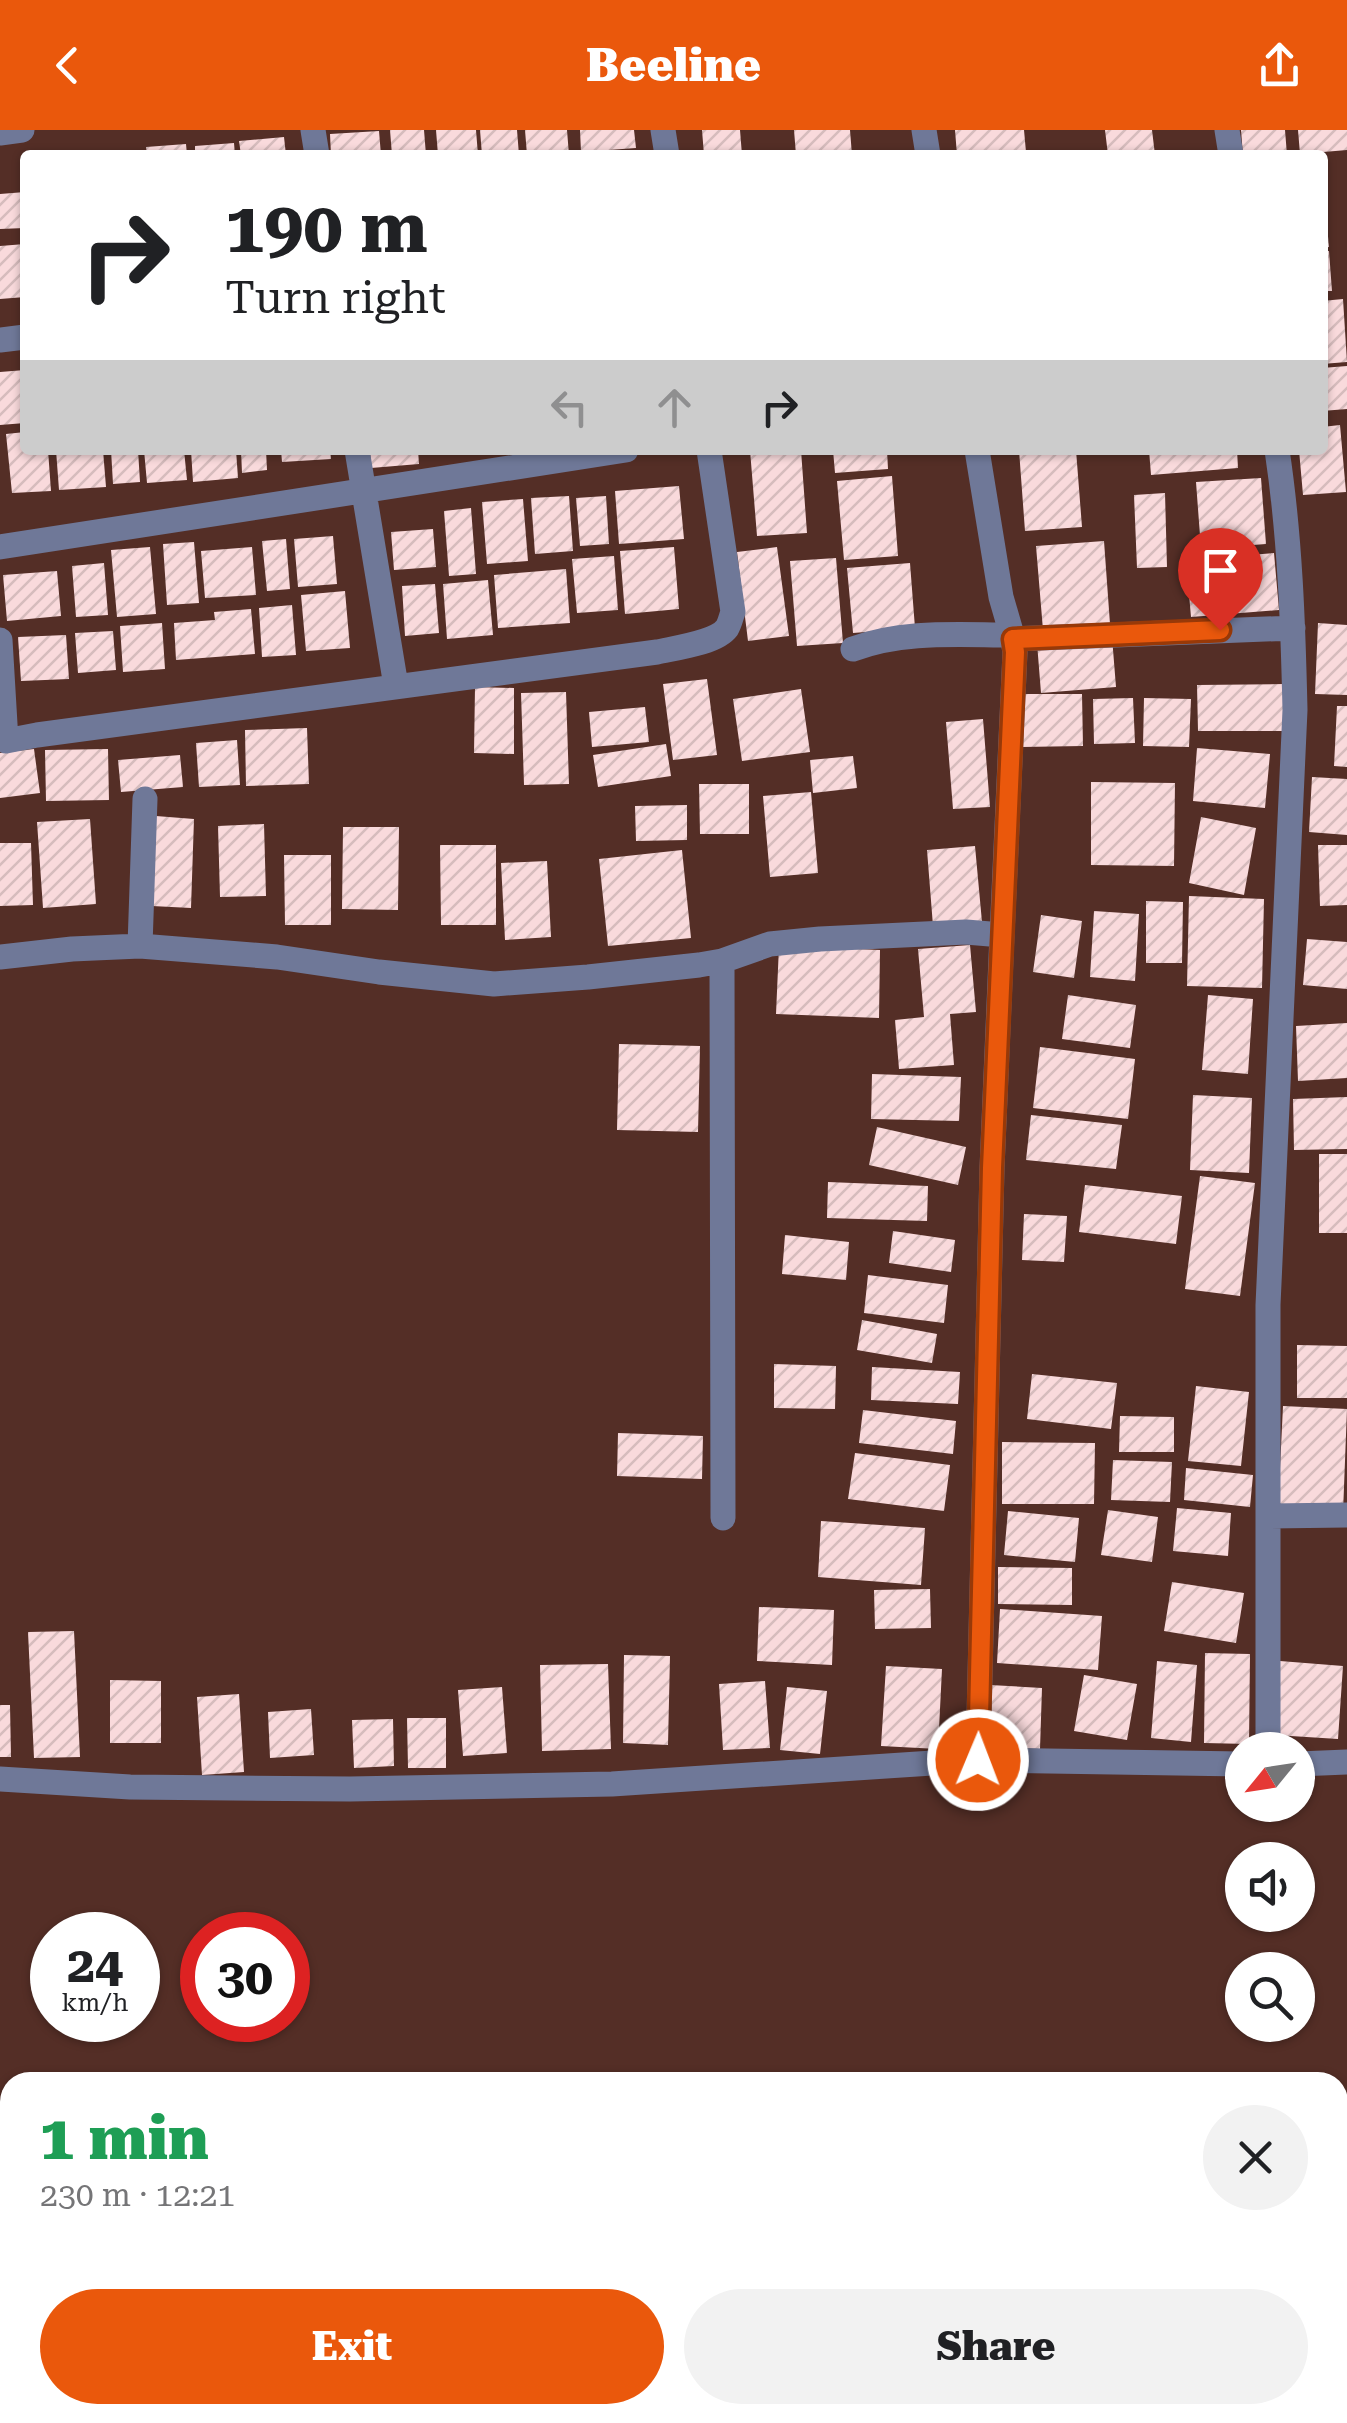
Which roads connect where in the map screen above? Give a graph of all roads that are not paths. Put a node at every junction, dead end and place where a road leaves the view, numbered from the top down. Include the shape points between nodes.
1 (22, 130) edge
2 (0, 133) edge
3 (358, 455) edge
4 (593, 455) edge
5 (709, 455) edge
6 (978, 455) edge
7 (1277, 455) edge
8 (362, 490) junction
9 (0, 547) edge
10 (1293, 628) junction
11 (1013, 637) junction
12 (0, 640) edge
13 (853, 650) dead end
14 (396, 686) junction
15 (3, 742) edge
16 (145, 799) dead end
17 (1002, 934) junction
18 (140, 946) junction
19 (0, 956) edge
20 (722, 961) junction
21 (1347, 1514) edge
22 (1268, 1516) junction
23 (724, 1518) dead end
24 (1268, 1732) edge
25 (978, 1760) junction
26 (1347, 1762) edge
27 (1315, 1763) edge
28 (1225, 1764) edge
29 (0, 1779) edge

1 - 2 street
3 - 8 street
4 - 8 street
5 - 14 street via 733,612 727,629 657,652
6 - 11 street
7 - 10 street
8 - 9 street
8 - 14 street
10 - 11 street
10 - 22 street via 1295,710 1268,1306
11 - 13 street via 902,638
11 - 17 street
12 - 15 street
14 - 15 street
16 - 18 street
17 - 20 street via 820,939 770,944
17 - 25 street
18 - 19 street
18 - 20 street via 494,984
20 - 23 street
21 - 22 street
22 - 24 street
25 - 28 street
25 - 29 street via 612,1784 350,1790
26 - 27 street

